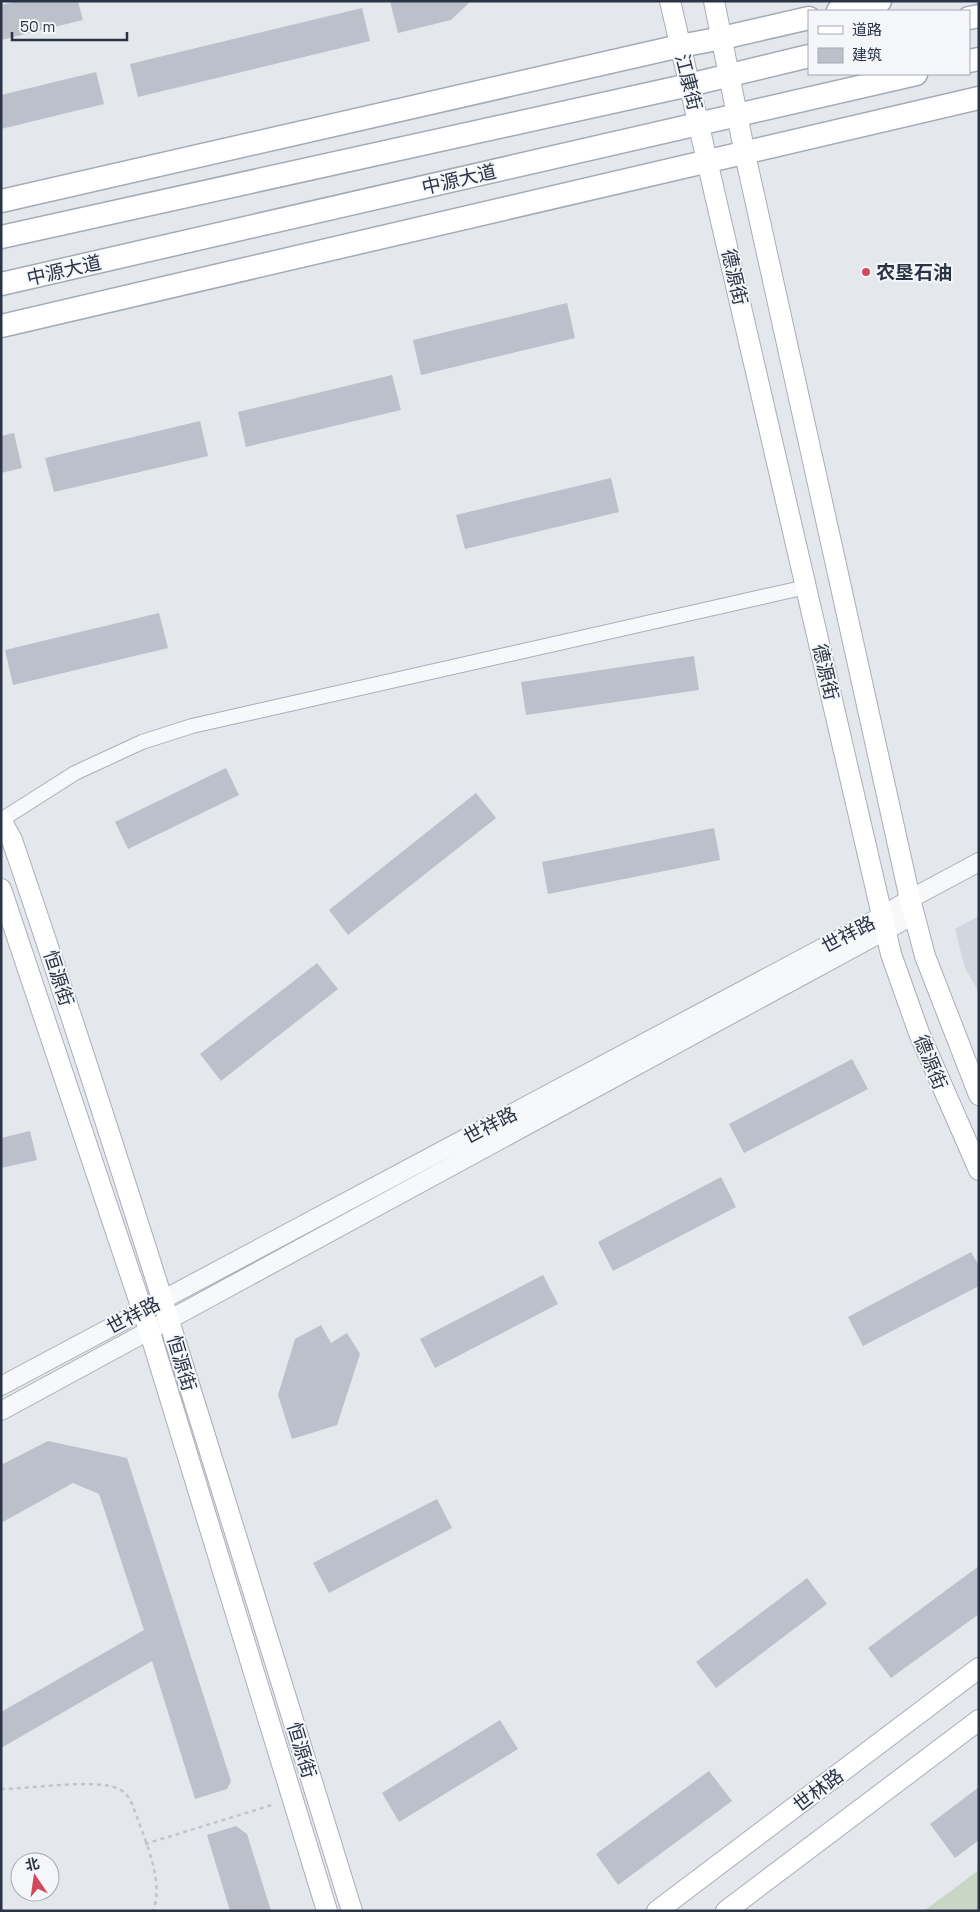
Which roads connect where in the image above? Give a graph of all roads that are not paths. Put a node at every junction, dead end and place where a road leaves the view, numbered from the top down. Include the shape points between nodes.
1 (670, 1) edge
2 (714, 1) edge
3 (880, 1) edge
4 (842, 10) edge
5 (808, 18) edge
6 (722, 38) junction
7 (680, 46) junction
8 (808, 56) edge
9 (730, 75) junction
10 (912, 75) edge
11 (689, 85) junction
12 (979, 98) edge
13 (739, 116) junction
14 (699, 123) junction
15 (745, 154) junction
16 (709, 162) junction
17 (1, 202) edge
18 (1, 237) edge
19 (1, 284) edge
20 (1, 326) edge
21 (806, 587) junction
22 (1, 820) edge
23 (979, 862) edge
24 (1, 889) edge
25 (912, 907) junction
26 (884, 923) junction
27 (979, 1096) edge
28 (979, 1170) edge
29 (163, 1300) junction
30 (142, 1310) junction
31 (169, 1321) junction
32 (149, 1332) junction
33 (1, 1386) edge
34 (1, 1411) edge
35 (979, 1668) edge
36 (979, 1720) edge
37 (327, 1911) edge
38 (352, 1911) edge
39 (657, 1911) edge
40 (726, 1911) edge

1 - 7 main road, 江康街
2 - 6 main road
3 - 4 main road
5 - 6 main road
6 - 7 main road
6 - 9 main road
7 - 11 main road, 江康街
7 - 17 main road
8 - 9 main road
9 - 11 main road
9 - 13 main road
10 - 13 main road, 中源大道
11 - 14 main road, 江康街
11 - 18 main road
12 - 15 main road
13 - 14 main road, 中源大道
13 - 15 main road
14 - 16 main road, 江康街
14 - 19 main road, 中源大道
15 - 16 main road
15 - 25 main road, 德源街
16 - 20 main road
16 - 21 main road, 德源街
21 - 22 street via 192,726 142,742 75,773
21 - 26 main road, 德源街
22 - 29 main road, 恒源街 via 12,840 52,956
23 - 25 street, 世祥路
24 - 30 main road, 恒源街
25 - 26 street, 世祥路
25 - 27 main road, 德源街 via 936,984
26 - 28 main road, 德源街 via 901,985 919,1033
26 - 29 street, 世祥路
26 - 31 street, 世祥路
29 - 30 street, 世祥路
29 - 31 main road, 恒源街
30 - 32 main road, 恒源街
30 - 33 street, 世祥路
31 - 32 street, 世祥路
31 - 38 main road, 恒源街
32 - 34 street, 世祥路
32 - 37 main road, 恒源街
35 - 39 main road, 世林路
36 - 40 main road

